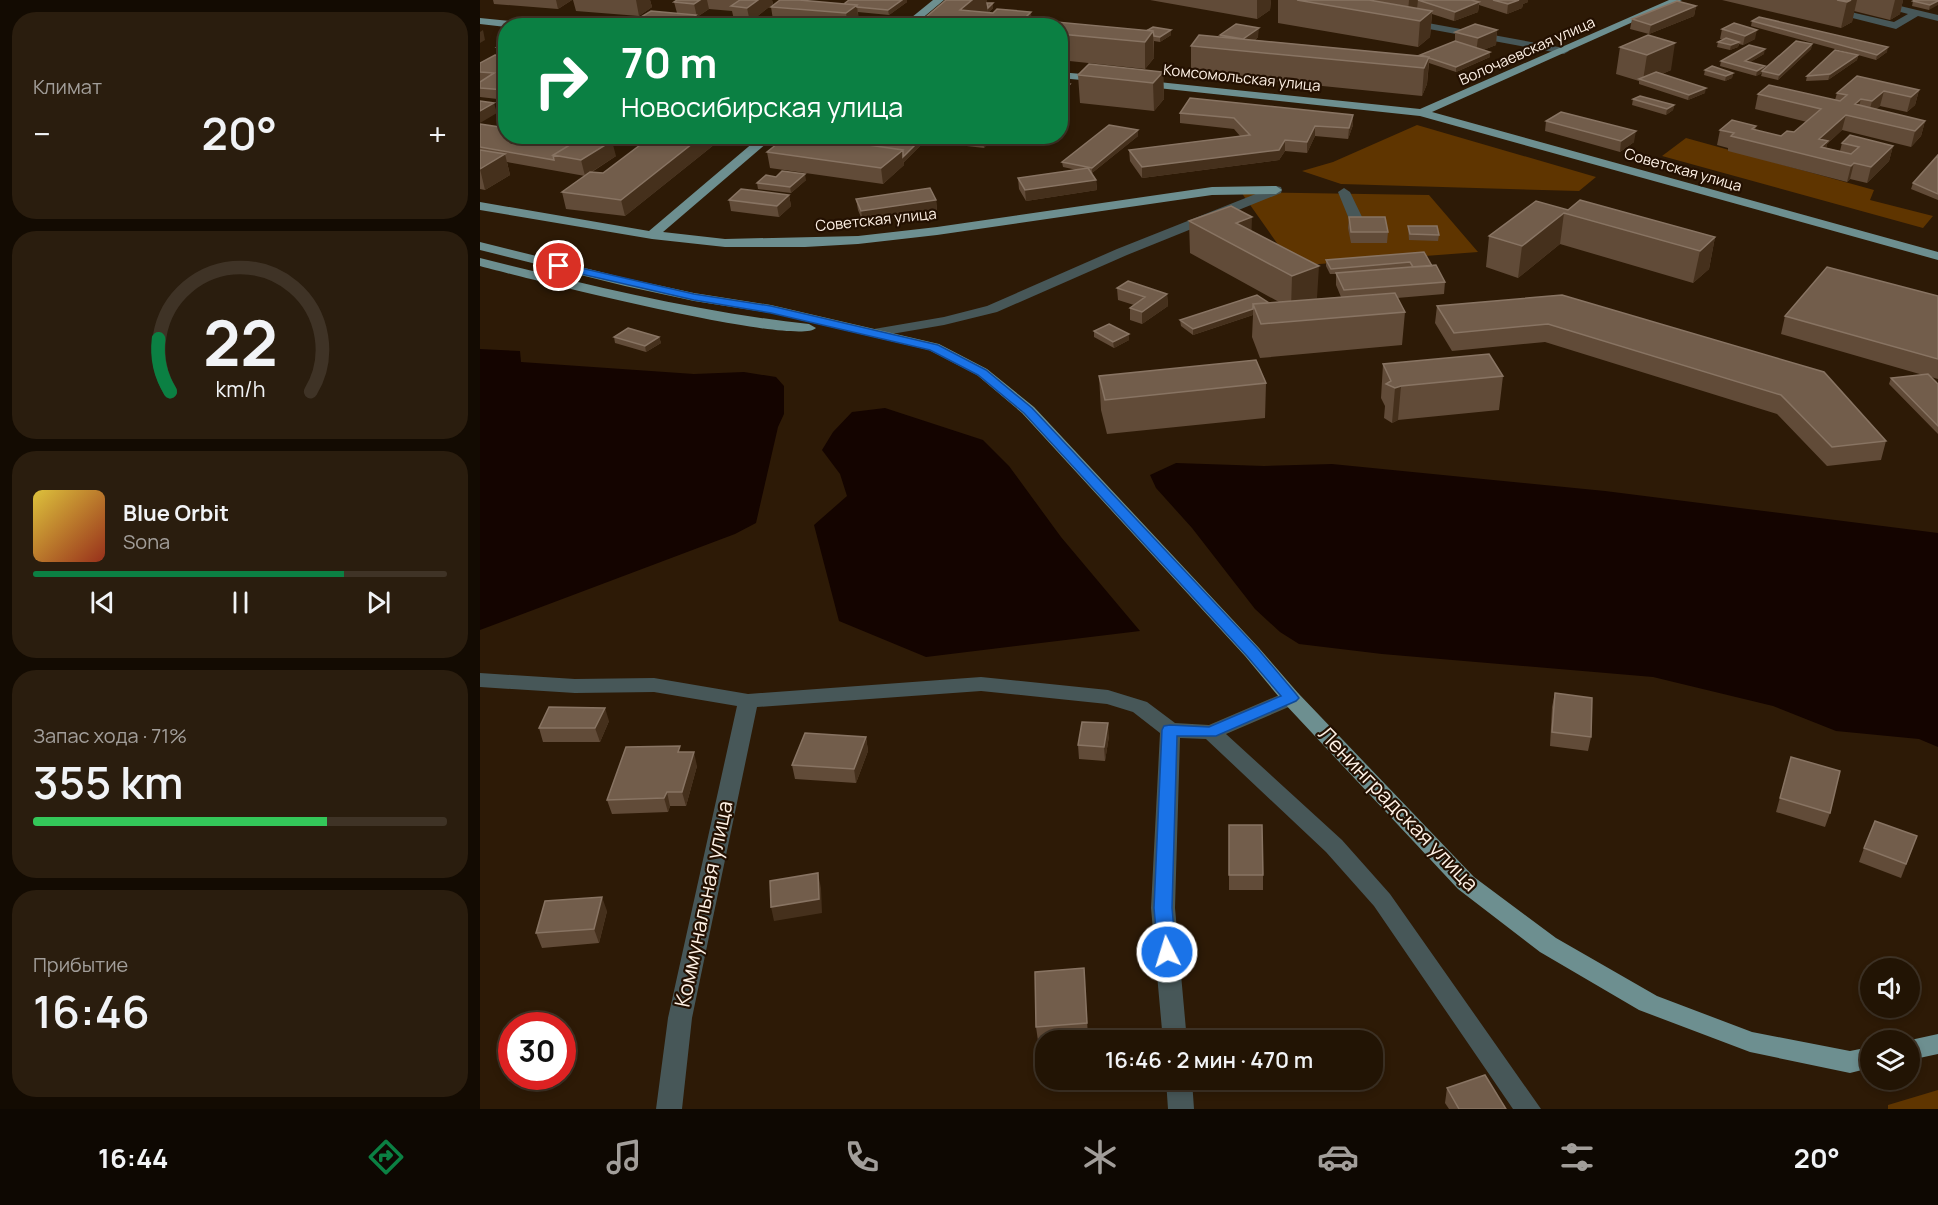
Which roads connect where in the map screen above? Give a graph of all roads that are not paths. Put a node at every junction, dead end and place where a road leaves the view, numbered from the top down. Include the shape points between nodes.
1 (939, 0) edge
2 (1677, 0) edge
3 (1786, 0) edge
4 (1862, 0) edge
5 (1916, 13) junction
6 (916, 18) edge
7 (1938, 18) edge
8 (1393, 20) edge
9 (480, 21) edge
10 (498, 23) edge
11 (1564, 51) junction
12 (1068, 76) edge
13 (1421, 113) junction
14 (759, 144) edge
15 (1276, 190) joint
16 (1344, 192) dead end
17 (480, 206) edge
18 (1356, 219) edge
19 (652, 234) junction
20 (480, 246) edge
21 (1938, 256) edge
22 (480, 262) edge
23 (579, 272) junction
24 (560, 283) junction
25 (874, 333) junction
26 (480, 680) edge
27 (1291, 698) junction
28 (748, 701) junction
29 (1170, 730) junction
30 (1211, 732) junction
31 (1174, 1030) edge
32 (1938, 1044) edge
33 (1920, 1048) edge
34 (1860, 1060) edge
35 (1180, 1090) edge
36 (669, 1109) edge
37 (1181, 1109) edge
38 (1528, 1109) edge

1 - 6 main road
2 - 11 main road, Волочаевская улица
3 - 5 street via 1896,26
4 - 5 street
5 - 7 street
8 - 11 street
9 - 10 main road
11 - 13 main road, Волочаевская улица
12 - 13 main road, Комсомольская улица
13 - 21 main road, Советская улица
14 - 19 main road
15 - 19 main road, Советская улица via 1212,191 847,241 725,243
15 - 25 street via 992,309
16 - 18 street
17 - 19 main road, Советская улица
20 - 23 main road
22 - 24 main road
23 - 24 main road
23 - 25 main road
24 - 25 main road via 756,323
25 - 27 main road, Ленинградская улица via 934,347 982,372 1028,410
26 - 28 street via 575,686 654,685
27 - 30 street
27 - 34 main road, Ленинградская улица via 1466,883 1548,945 1648,1003 1750,1042 1850,1062
28 - 29 street via 981,684 1108,696 1140,707
28 - 36 street, Коммунальная улица via 680,1018
29 - 30 street
29 - 31 street via 1163,908
30 - 38 street via 1334,846 1382,900
32 - 33 main road
35 - 37 street

